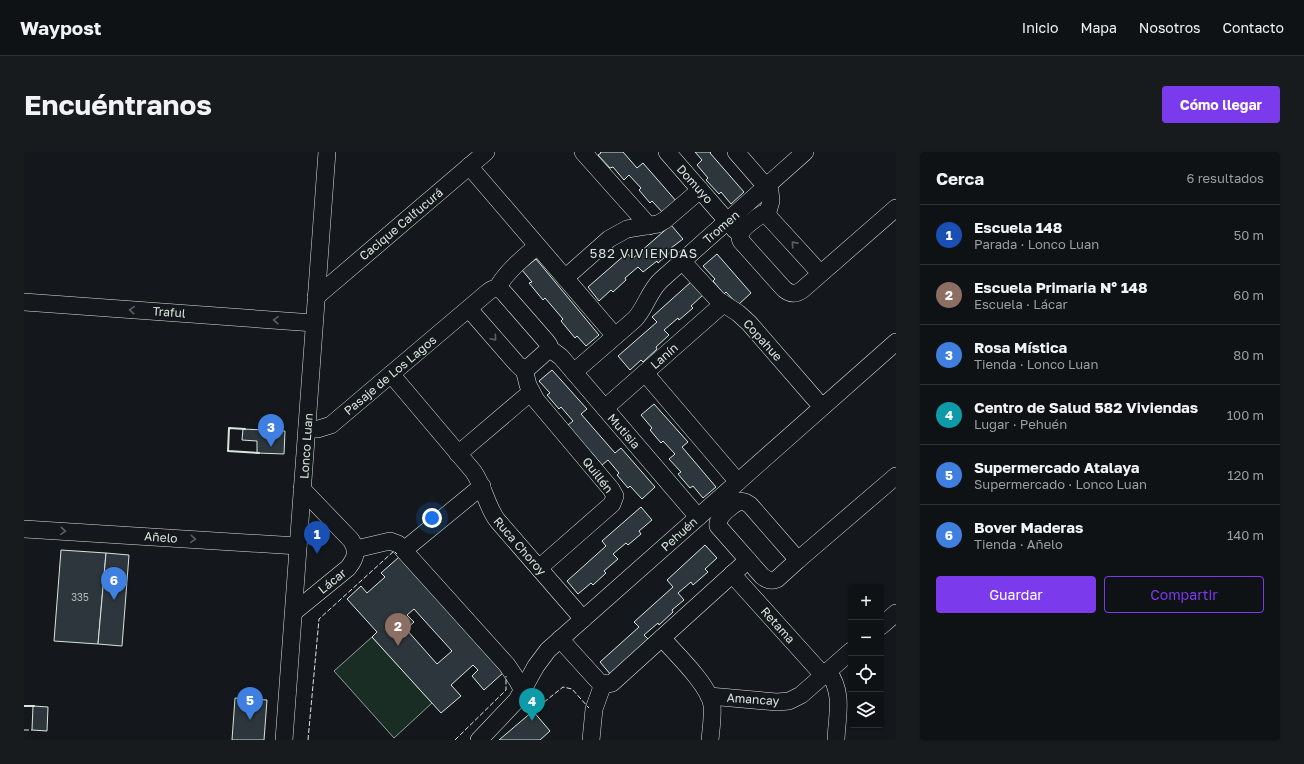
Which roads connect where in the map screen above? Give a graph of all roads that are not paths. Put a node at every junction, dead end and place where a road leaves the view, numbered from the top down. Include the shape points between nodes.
1 (326, 152) edge
2 (486, 152) edge
3 (583, 152) edge
4 (666, 152) edge
5 (736, 152) edge
6 (805, 152) edge
7 (469, 166) junction
8 (767, 186) junction
9 (700, 190) junction
10 (896, 208) edge
11 (767, 214) junction
12 (728, 221) junction
13 (649, 226) junction
14 (740, 235) junction
15 (537, 246) junction
16 (682, 261) junction
17 (820, 273) junction
18 (565, 278) junction
19 (497, 288) junction
20 (316, 296) junction
21 (24, 302) edge
22 (723, 304) junction
23 (469, 309) junction
24 (314, 323) junction
25 (614, 336) junction
26 (896, 342) edge
27 (549, 348) junction
28 (524, 369) junction
29 (574, 372) junction
30 (645, 373) junction
31 (391, 374) junction
32 (531, 392) junction
33 (822, 407) junction
34 (605, 408) junction
35 (307, 429) junction
36 (458, 454) junction
37 (896, 476) edge
38 (738, 482) junction
39 (482, 486) junction
40 (302, 489) junction
41 (698, 517) junction
42 (24, 529) edge
43 (298, 546) junction
44 (356, 550) junction
45 (404, 550) junction
46 (748, 560) junction
47 (798, 560) junction
48 (539, 568) junction
49 (732, 574) junction
50 (294, 612) junction
51 (896, 613) edge
52 (583, 618) junction
53 (884, 623) edge
54 (662, 638) junction
55 (560, 639) junction
56 (848, 654) edge
57 (826, 673) junction
58 (603, 684) junction
59 (523, 691) junction
60 (709, 696) junction
61 (284, 740) edge
62 (479, 740) edge
63 (591, 740) edge
64 (710, 740) edge
65 (836, 740) edge

1 - 20 street, Lonco Luan
2 - 7 street, Cacique Calfucurá
3 - 13 street
4 - 9 street, Domuyo
5 - 8 street
6 - 8 street, Tromen
7 - 15 street
7 - 20 street, Cacique Calfucurá
8 - 11 street via 771,196
8 - 12 street, Tromen
9 - 12 street, Domuyo
9 - 13 street via 666,220
10 - 17 street
11 - 14 street via 759,216 743,229
17 -> 11 street
12 - 14 street, Domuyo
12 - 16 street, Tromen
13 - 18 street via 618,233
14 - 17 street, Domuyo via 741,241 790,293 799,292
15 - 18 street
15 - 19 street via 513,266
16 - 22 street, Copahue
16 - 25 street, Tromen via 656,284 639,314
18 - 25 street
19 - 23 street, Pasaje de Los Lagos via 490,290
19 - 27 street via 546,341
20 - 24 street, Lonco Luan
24 -> 21 street, Traful
22 - 30 street, Lanín
22 - 33 street, Copahue via 749,323
23 -> 28 street via 516,364
23 - 31 street, Pasaje de Los Lagos
24 - 35 street, Lonco Luan
25 - 29 street, Tromen
26 - 33 street, Pehuén
27 - 28 street via 545,354
27 - 29 street, Mutisia
28 - 32 street, Quillén
29 - 34 street, Mutisia
30 - 34 street, Lanín
30 - 38 street
31 - 35 street, Pasaje de Los Lagos via 331,425
31 - 36 street, Ruca Choroy
32 - 36 street
32 - 48 street, Quillén via 611,489 614,496 612,504
33 - 38 street, Pehuén
34 - 41 street, Mutisia
35 - 40 street, Lonco Luan
36 - 39 street, Ruca Choroy
37 - 47 street
38 - 41 street, Pehuén
39 - 45 street
39 - 48 street, Ruca Choroy via 492,513
40 - 43 street, Lonco Luan
40 - 44 street via 351,540
41 - 52 street, Pehuén
42 -> 43 street, Añelo
43 - 50 street, Lonco Luan
44 - 45 street via 390,541
44 - 50 street, Lácar via 354,560 348,568
45 - 59 street via 507,665
46 - 47 street via 762,576 771,581 777,579
46 - 47 street via 717,524 721,516 740,501 750,505
46 - 49 street
48 - 52 street, Ruca Choroy
49 - 54 street
49 - 57 street, Retama
50 - 61 street, Lonco Luan
51 - 53 street
52 - 55 street, Pehuén
54 - 58 street via 616,680
54 - 60 street via 701,682
55 - 58 street via 595,679
55 - 59 street, Pehuén via 542,658
56 - 57 street, Amancay
57 - 60 street, Amancay via 801,695 789,701
57 - 65 street, Retama via 834,679 838,693
58 - 63 street via 594,709
59 - 62 street, Pehuén via 518,700
60 - 64 street via 712,704

